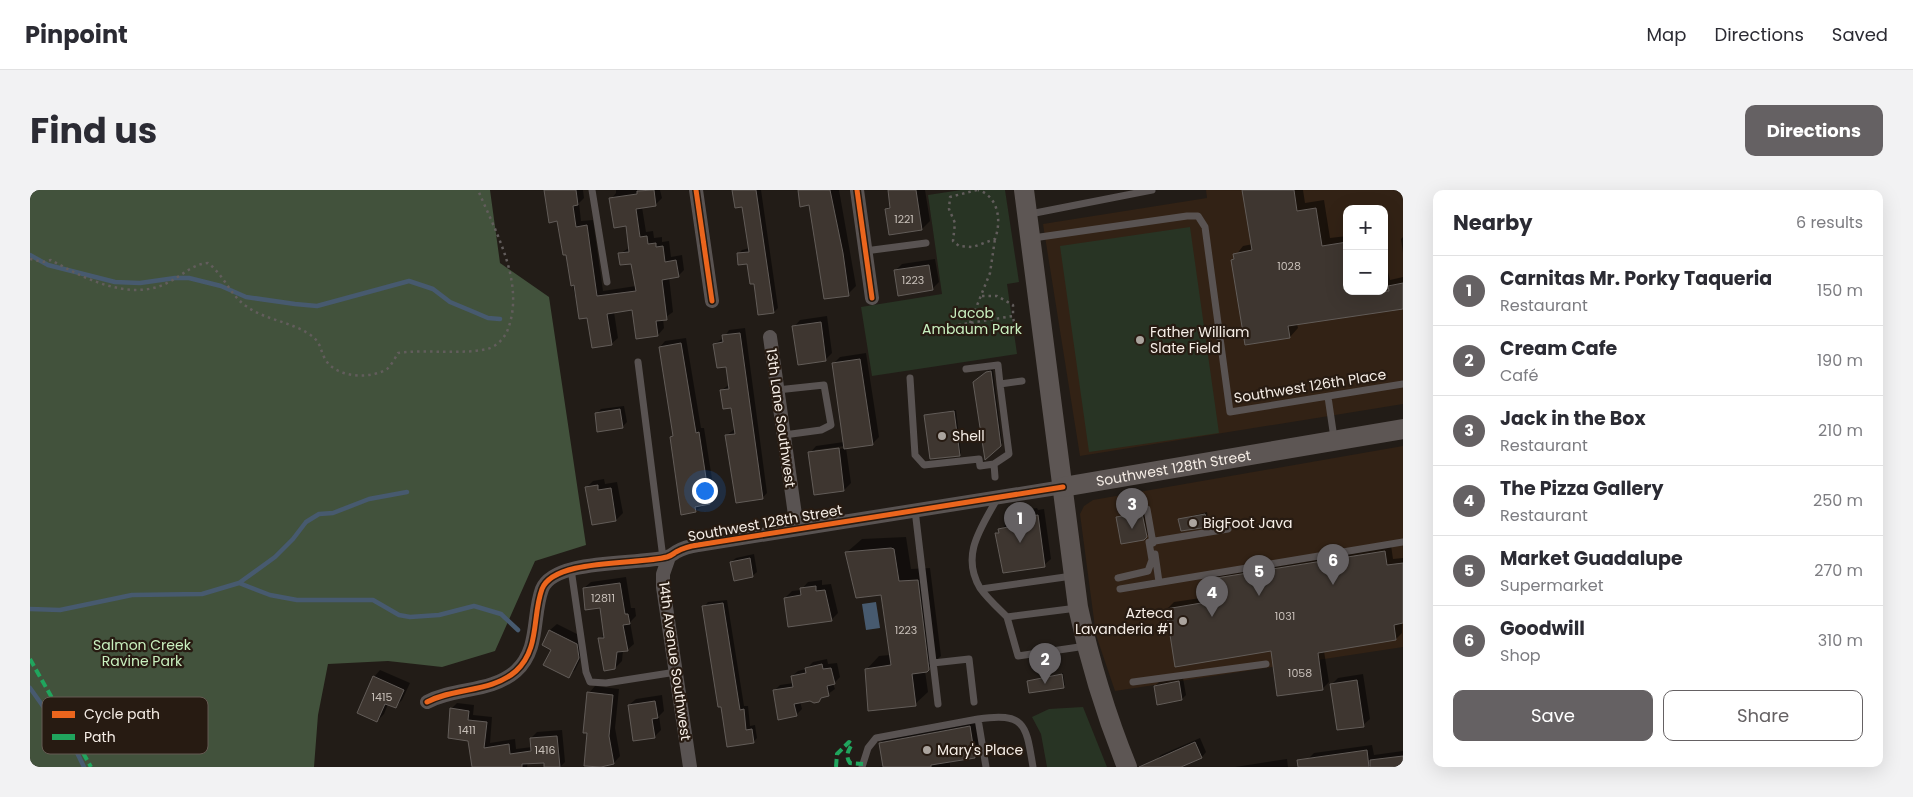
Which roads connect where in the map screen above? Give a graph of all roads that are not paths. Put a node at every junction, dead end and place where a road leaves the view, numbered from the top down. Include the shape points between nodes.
1 (592, 190) edge
2 (696, 190) edge
3 (857, 190) edge
4 (1024, 190) edge
5 (1152, 190) edge
6 (1027, 214) junction
7 (1030, 239) junction
8 (926, 242) dead end
9 (865, 252) junction
10 (607, 282) dead end
11 (872, 298) dead end
12 (712, 301) dead end
13 (770, 337) dead end
14 (638, 362) dead end
15 (966, 370) dead end
16 (910, 378) dead end
17 (1022, 381) dead end
18 (1000, 384) junction
19 (1403, 384) edge
20 (777, 390) junction
21 (1328, 397) junction
22 (1403, 429) edge
23 (784, 435) junction
24 (1334, 440) junction
25 (994, 464) junction
26 (995, 477) dead end
27 (1063, 487) junction
28 (998, 496) junction
29 (915, 510) junction
30 (1145, 511) dead end
31 (1228, 528) dead end
32 (798, 529) junction
33 (1153, 541) junction
34 (1403, 542) edge
35 (666, 558) junction
36 (571, 569) junction
37 (1074, 575) junction
38 (1118, 578) dead end
39 (1160, 582) junction
40 (1120, 588) dead end
41 (981, 589) junction
42 (1078, 607) junction
43 (1006, 617) junction
44 (1086, 646) junction
45 (933, 663) junction
46 (1266, 664) dead end
47 (676, 672) junction
48 (1132, 682) dead end
49 (427, 702) dead end
50 (974, 702) dead end
51 (938, 704) dead end
52 (978, 719) junction
53 (690, 767) edge
54 (862, 767) edge
55 (986, 767) edge
56 (1033, 767) edge
57 (1128, 767) edge

1 - 10 lane
2 - 12 street
3 - 9 street
4 - 6 main road
5 - 6 lane
6 - 7 main road
7 - 21 lane, Southwest 126th Place via 1198,216 1205,227 1230,412
7 - 27 main road
8 - 9 lane
9 - 11 street
13 - 20 street, 13th Lane Southwest
14 - 35 lane
15 - 18 lane via 998,365
16 - 25 lane via 915,455 924,465 979,459 980,466
17 - 18 lane
18 - 25 lane via 1008,454
19 - 21 lane, Southwest 126th Place
20 - 23 street, 13th Lane Southwest
20 - 23 lane via 824,385 831,425 821,430
21 - 24 lane
22 - 24 main road, Southwest 128th Street
23 - 32 street, 13th Lane Southwest
24 - 27 main road, Southwest 128th Street
25 - 26 lane
27 - 28 street, Southwest 128th Street
27 - 37 main road
28 - 29 street, Southwest 128th Street
28 - 41 lane via 972,547 973,570
29 - 32 street, Southwest 128th Street
29 - 45 lane
30 - 33 lane
31 - 33 lane
32 - 35 street, Southwest 128th Street via 685,548
33 - 38 lane via 1149,542 1152,560 1148,571
33 - 39 lane
34 - 39 lane
35 - 36 street, Southwest 128th Street
35 - 47 street, 14th Avenue Southwest via 663,587
36 - 47 lane via 590,682 606,683
36 - 49 street, Southwest 128th Street via 554,576 542,589 532,643 516,670 492,684 448,693
37 - 41 lane
37 - 42 main road
39 - 40 lane
41 - 43 lane
42 - 43 lane
42 - 44 main road
43 - 44 lane via 1018,656
44 - 57 main road via 1103,706
45 - 50 lane via 969,659
45 - 51 lane
46 - 48 lane
47 - 53 street, 14th Avenue Southwest
52 - 54 lane via 876,738 868,748
52 - 55 lane
52 - 56 lane via 1000,716 1019,722 1028,736

